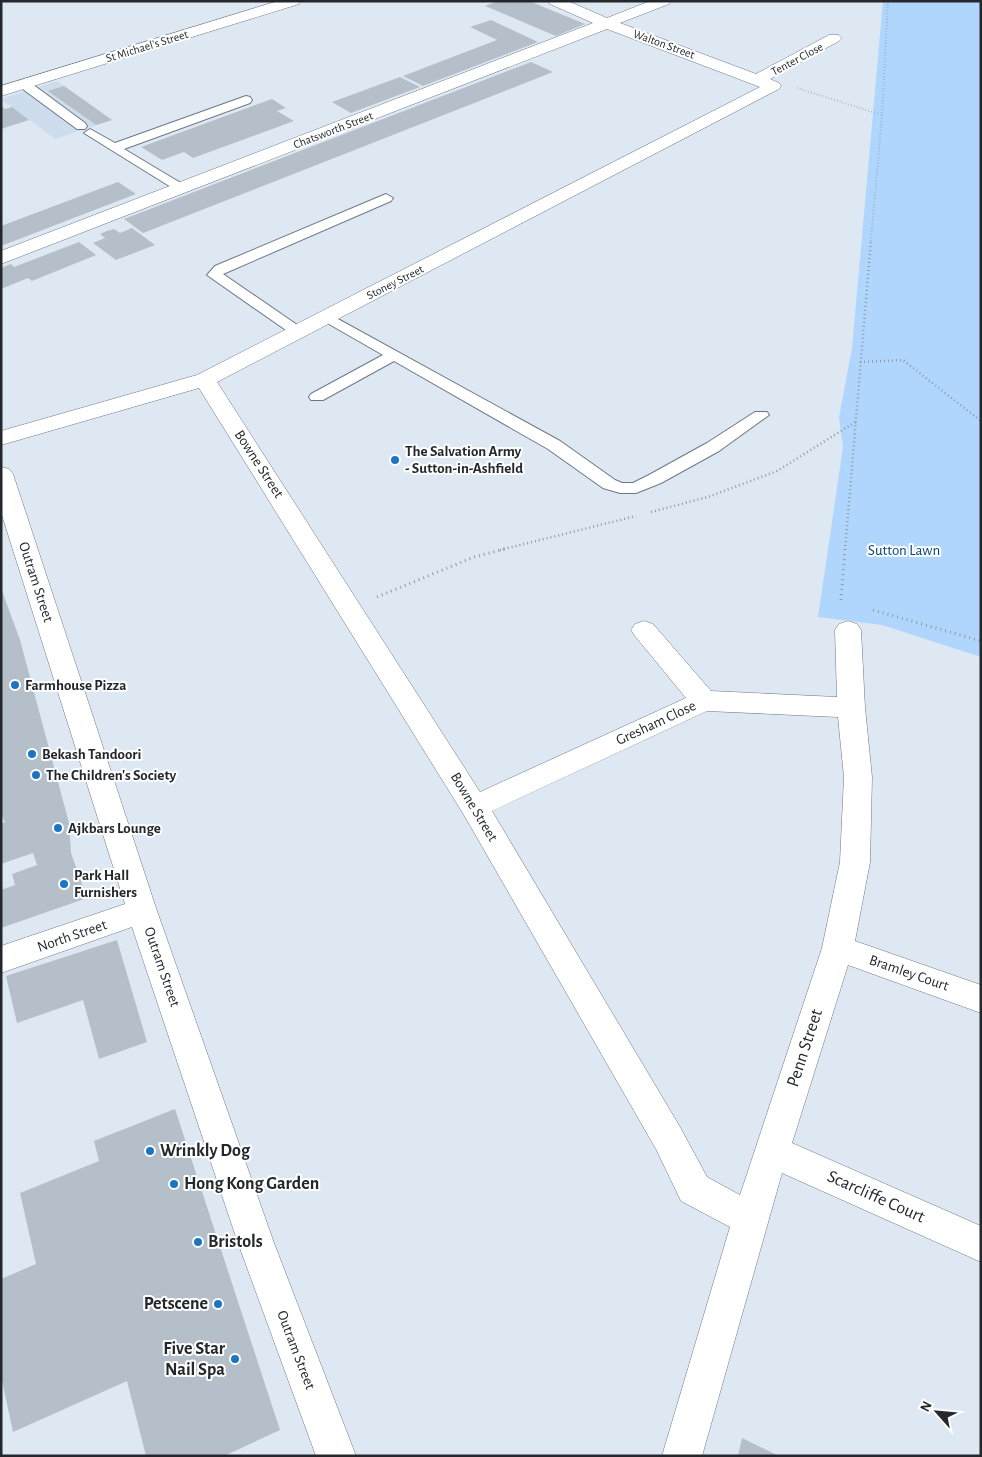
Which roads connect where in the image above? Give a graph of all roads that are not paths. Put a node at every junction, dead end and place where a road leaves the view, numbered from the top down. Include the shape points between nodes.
1 (294, 1) edge
2 (555, 1) edge
3 (664, 1) edge
4 (606, 23) junction
5 (834, 38) dead end
6 (766, 82) junction
7 (24, 84) junction
8 (1, 91) edge
9 (246, 100) dead end
10 (114, 148) junction
11 (180, 188) junction
12 (386, 198) dead end
13 (1, 258) edge
14 (327, 317) junction
15 (298, 332) junction
16 (394, 355) junction
17 (205, 380) junction
18 (317, 397) dead end
19 (762, 415) dead end
20 (1, 438) edge
21 (1, 474) edge
22 (852, 618) road end
23 (644, 630) dead end
24 (704, 701) junction
25 (851, 708) junction
26 (474, 807) junction
27 (142, 911) junction
28 (838, 948) junction
29 (1, 960) edge
30 (981, 999) edge
31 (772, 1151) junction
32 (750, 1219) junction
33 (981, 1244) edge
34 (335, 1455) edge
35 (682, 1456) edge

1 - 7 street, St Michael's Street
2 - 4 street, Walton Street
3 - 4 street, Chatsworth Street
4 - 6 street, Walton Street
4 - 11 street, Chatsworth Street
5 - 6 street, Tenter Close
6 - 14 street, Stoney Street
7 - 8 street, St Michael's Street
7 - 10 lane
9 - 10 lane
10 - 11 lane
11 - 13 street, Chatsworth Street
12 - 15 lane via 220,269 214,275
14 - 15 street, Stoney Street
14 - 16 lane
15 - 17 street, Stoney Street
16 - 18 lane
16 - 19 lane via 554,445 609,484 620,488 636,488 655,480
17 - 20 street, Stoney Street
17 - 26 street, Bowne Street
21 - 27 street, Outram Street
22 - 25 street, Penn Street
23 - 24 street
24 - 25 street, Gresham Close
24 - 26 street, Gresham Close
25 - 28 street, Penn Street via 858,777 855,862
26 - 32 street, Bowne Street via 694,1188
27 - 29 street, North Street
27 - 34 street, Outram Street via 256,1243
28 - 30 street, Bramley Court
28 - 31 street, Penn Street
31 - 32 street, Penn Street
31 - 33 street, Scarcliffe Court
32 - 35 street, Penn Street

